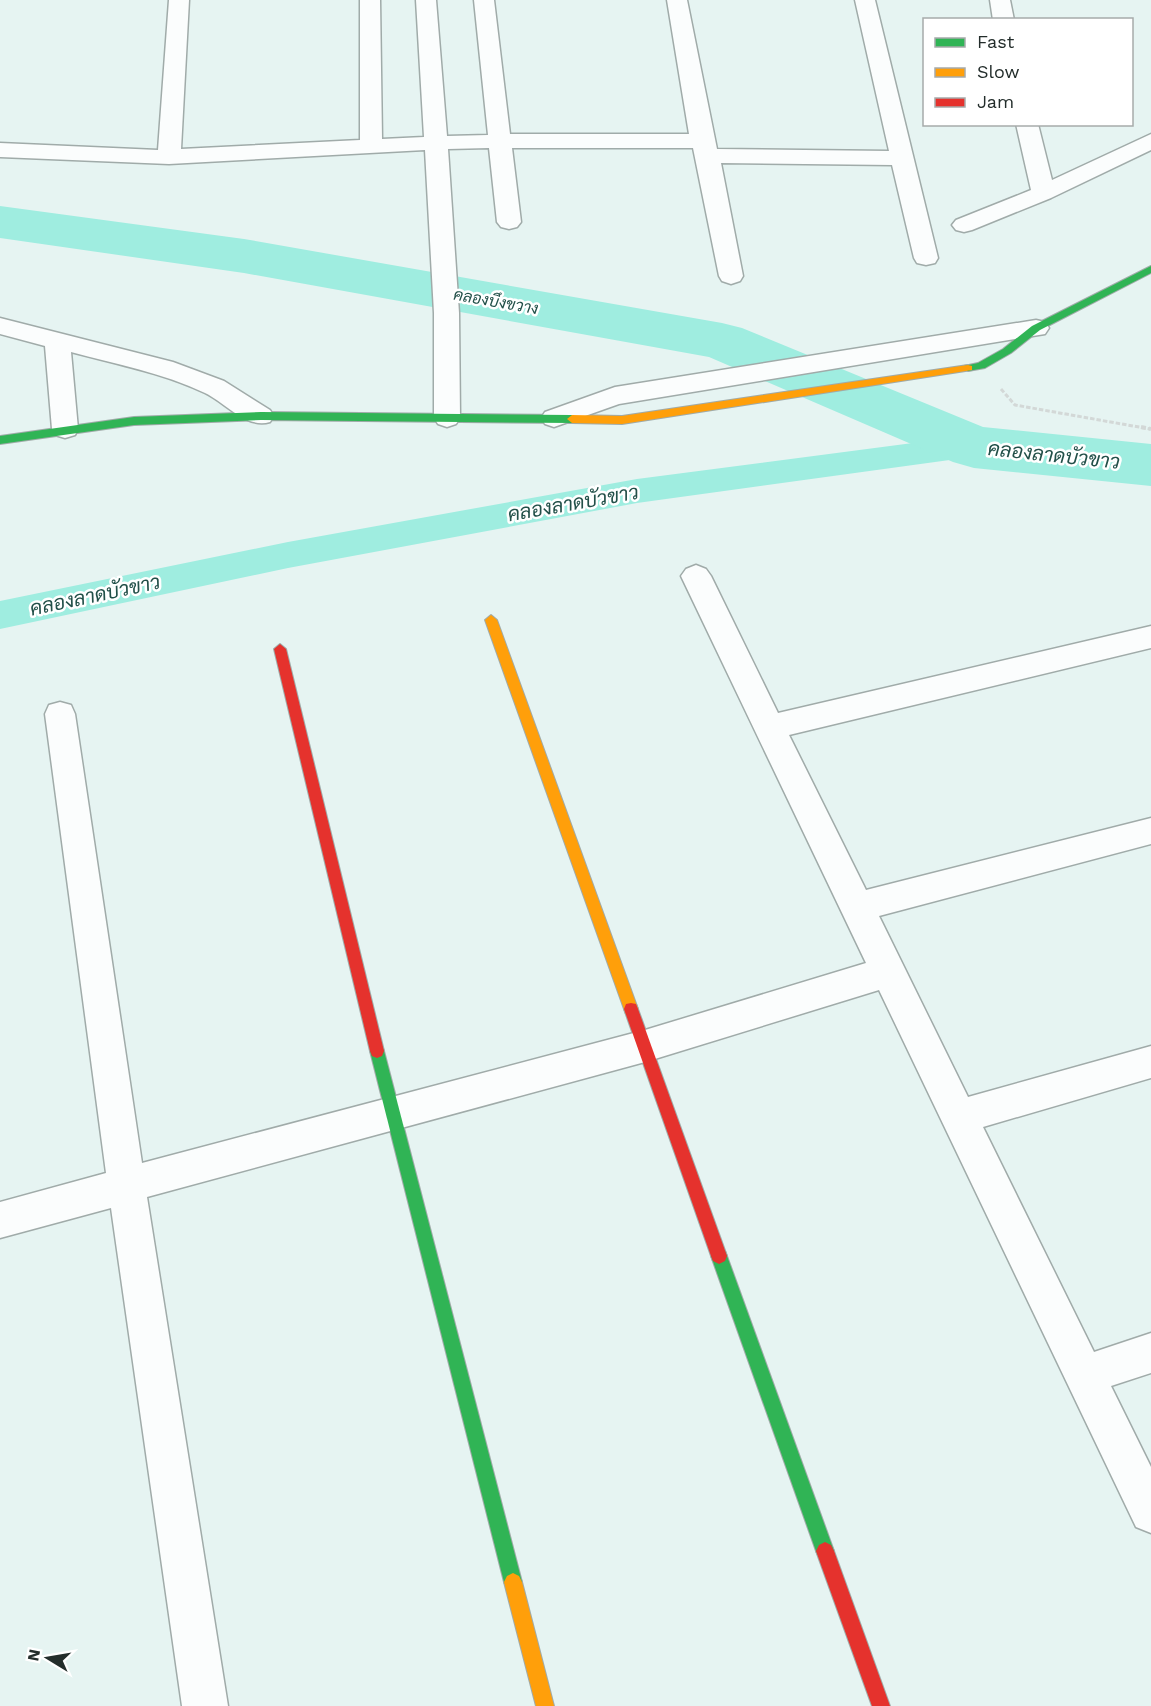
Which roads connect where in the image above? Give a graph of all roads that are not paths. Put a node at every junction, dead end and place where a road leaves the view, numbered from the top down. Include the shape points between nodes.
1 (178, 0) edge
2 (370, 0) edge
3 (426, 0) edge
4 (484, 0) edge
5 (677, 0) edge
6 (865, 0) edge
7 (1000, 0) edge
8 (1004, 18) edge
9 (1027, 126) edge
10 (1151, 141) edge
11 (434, 142) junction
12 (502, 142) junction
13 (371, 147) junction
14 (705, 149) junction
15 (0, 150) edge
16 (169, 157) junction
17 (901, 158) junction
18 (1042, 193) junction
19 (509, 222) dead end
20 (964, 225) dead end
21 (926, 258) dead end
22 (1151, 269) edge
23 (732, 276) dead end
24 (0, 326) edge
25 (1036, 328) junction
26 (57, 340) junction
27 (618, 408) junction
28 (261, 416) junction
29 (447, 418) junction
30 (554, 418) joint
31 (65, 429) junction
32 (0, 440) edge
33 (696, 576) dead end
34 (491, 620) dead end
35 (1151, 637) edge
36 (280, 649) dead end
37 (60, 714) dead end
38 (768, 728) junction
39 (1151, 831) edge
40 (857, 907) junction
41 (890, 971) junction
42 (645, 1046) junction
43 (1151, 1062) edge
44 (392, 1112) junction
45 (959, 1116) junction
46 (126, 1184) junction
47 (0, 1220) edge
48 (1151, 1353) edge
49 (1085, 1375) junction
50 (1151, 1512) edge
51 (205, 1706) edge
52 (545, 1706) edge
53 (881, 1706) edge

1 - 16 street
2 - 13 street
3 - 11 street
4 - 12 street
5 - 14 street
6 - 17 street
7 - 8 street
9 - 18 street
10 - 18 street
11 - 12 street
11 - 13 street
11 - 29 street via 449,350
12 - 14 street via 571,139
12 - 19 street
13 - 16 street
14 - 17 street
14 - 23 street
15 - 16 street
17 - 21 street
18 - 20 street
22 - 25 street
24 - 26 street
25 - 27 street
25 - 27 street via 1008,351 981,366
26 - 28 street via 174,372 214,387
26 - 31 street
27 - 30 street
28 - 29 street
28 - 31 street via 134,421
29 - 30 street
31 - 32 street
33 - 38 street
34 - 42 street
35 - 38 street
36 - 44 street
37 - 46 street
38 - 40 street
39 - 40 street
40 - 41 street
41 - 42 street
41 - 45 street
42 - 44 street
42 - 53 street
43 - 45 street
44 - 46 street
44 - 52 street
45 - 49 street
46 - 47 street
46 - 51 street
48 - 49 street
49 - 50 street

